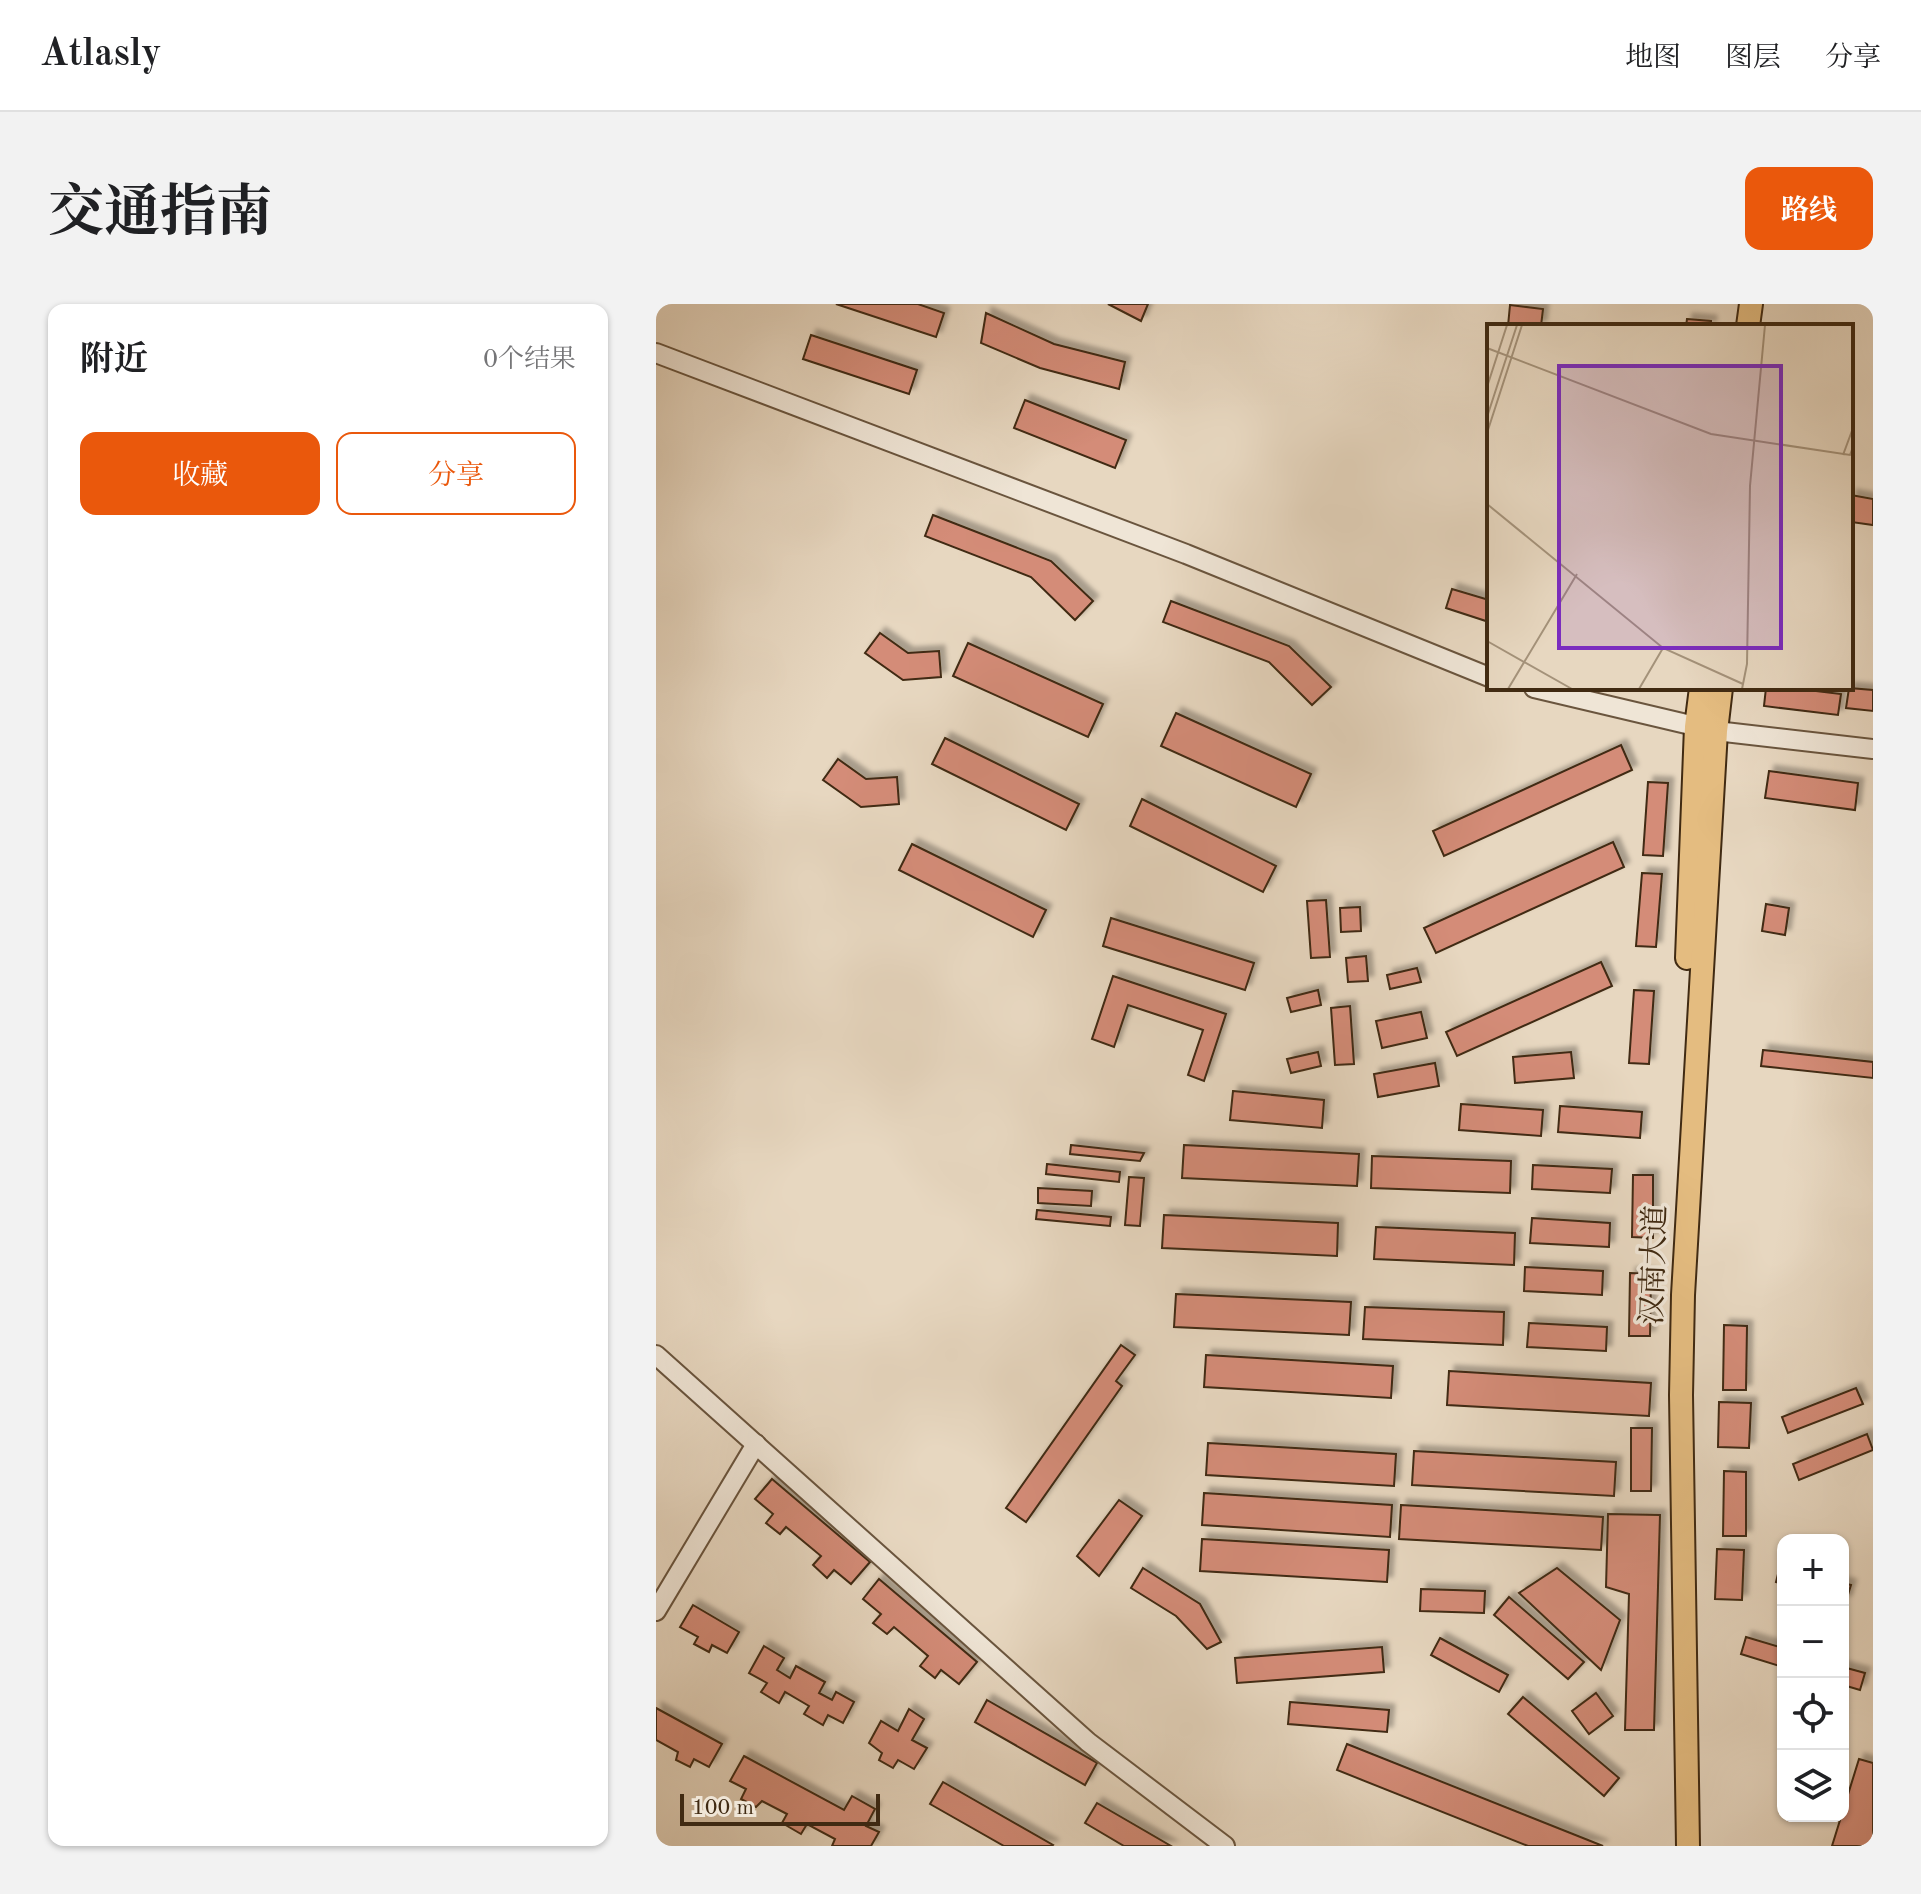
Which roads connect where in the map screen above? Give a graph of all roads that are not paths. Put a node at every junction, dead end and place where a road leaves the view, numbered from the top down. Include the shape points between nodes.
1 (1737, 304) edge
2 (1751, 304) edge
3 (1734, 324) edge
4 (1748, 324) edge
5 (656, 353) edge
6 (1487, 676) edge
7 (1542, 690) edge
8 (1701, 690) edge
9 (1720, 690) edge
10 (1706, 729) junction
11 (1873, 749) edge
12 (656, 1355) edge
13 (756, 1444) junction
14 (656, 1611) edge
15 (1225, 1846) edge
16 (1674, 1846) edge
17 (1688, 1846) edge

1 - 3 main road
2 - 4 main road
5 - 6 street via 1186,554
7 - 10 street
8 - 10 main road, 汉南大道
9 - 10 main road, 汉南大道
10 - 11 street
10 - 16 main road, 汉南大道 via 1687,957 1669,1295
10 - 17 main road, 汉南大道 via 1681,1395
12 - 13 street
13 - 14 street
13 - 15 street via 1088,1742

